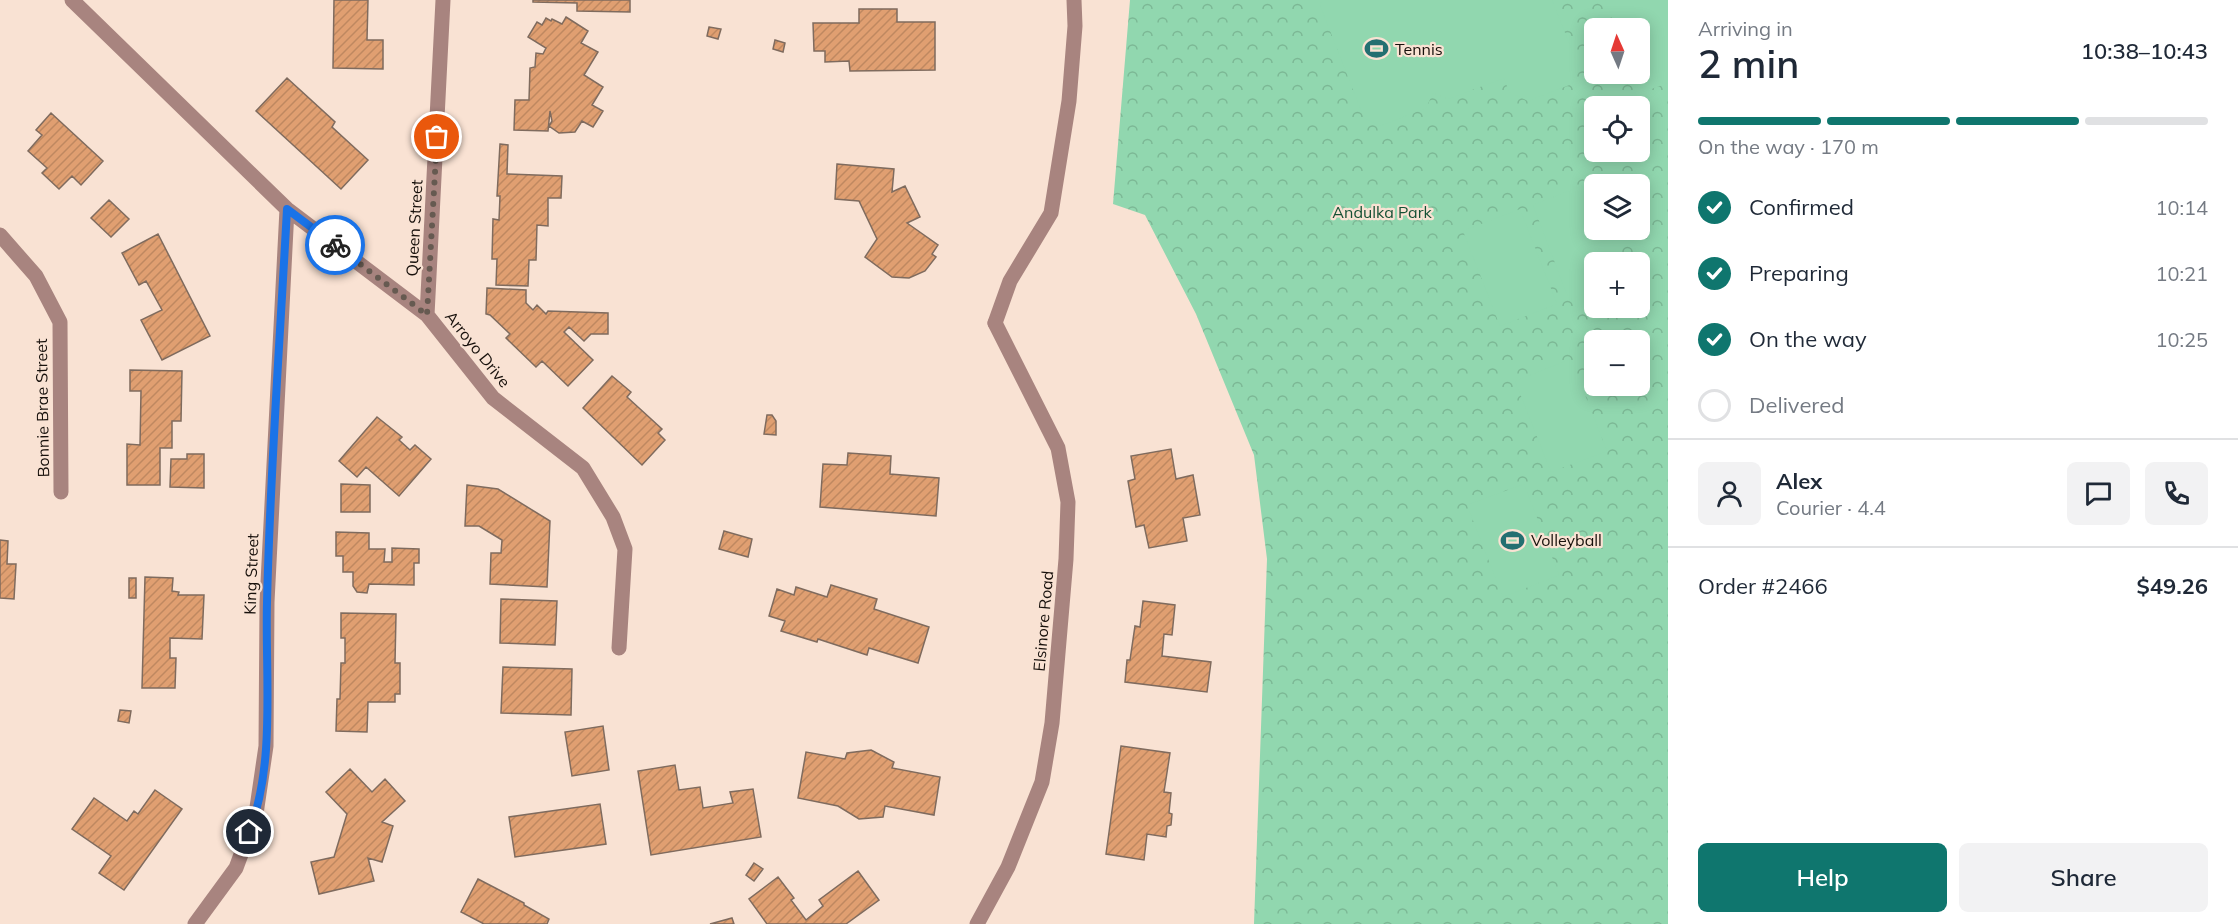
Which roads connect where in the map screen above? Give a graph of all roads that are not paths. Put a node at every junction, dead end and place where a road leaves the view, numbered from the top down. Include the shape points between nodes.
1 (72, 0) edge
2 (444, 0) edge
3 (1074, 0) edge
4 (287, 209) junction
5 (0, 235) edge
6 (427, 315) junction
7 (61, 492) dead end
8 (619, 648) dead end
9 (195, 924) edge
10 (977, 924) edge

1 - 4 street, Arroyo Drive
2 - 6 street, Queen Street
3 - 10 street, Elsinore Road via 1076,26 1069,101 1051,213 1010,281 995,322 1058,448 1068,502 1052,723 1042,782 1008,867
4 - 6 street, Arroyo Drive
4 - 9 street, King Street via 267,602 266,746 256,814 236,868
5 - 7 street, Bonnie Brae Street via 36,276 60,322
6 - 8 street, Arroyo Drive via 493,398 583,468 613,517 626,549

